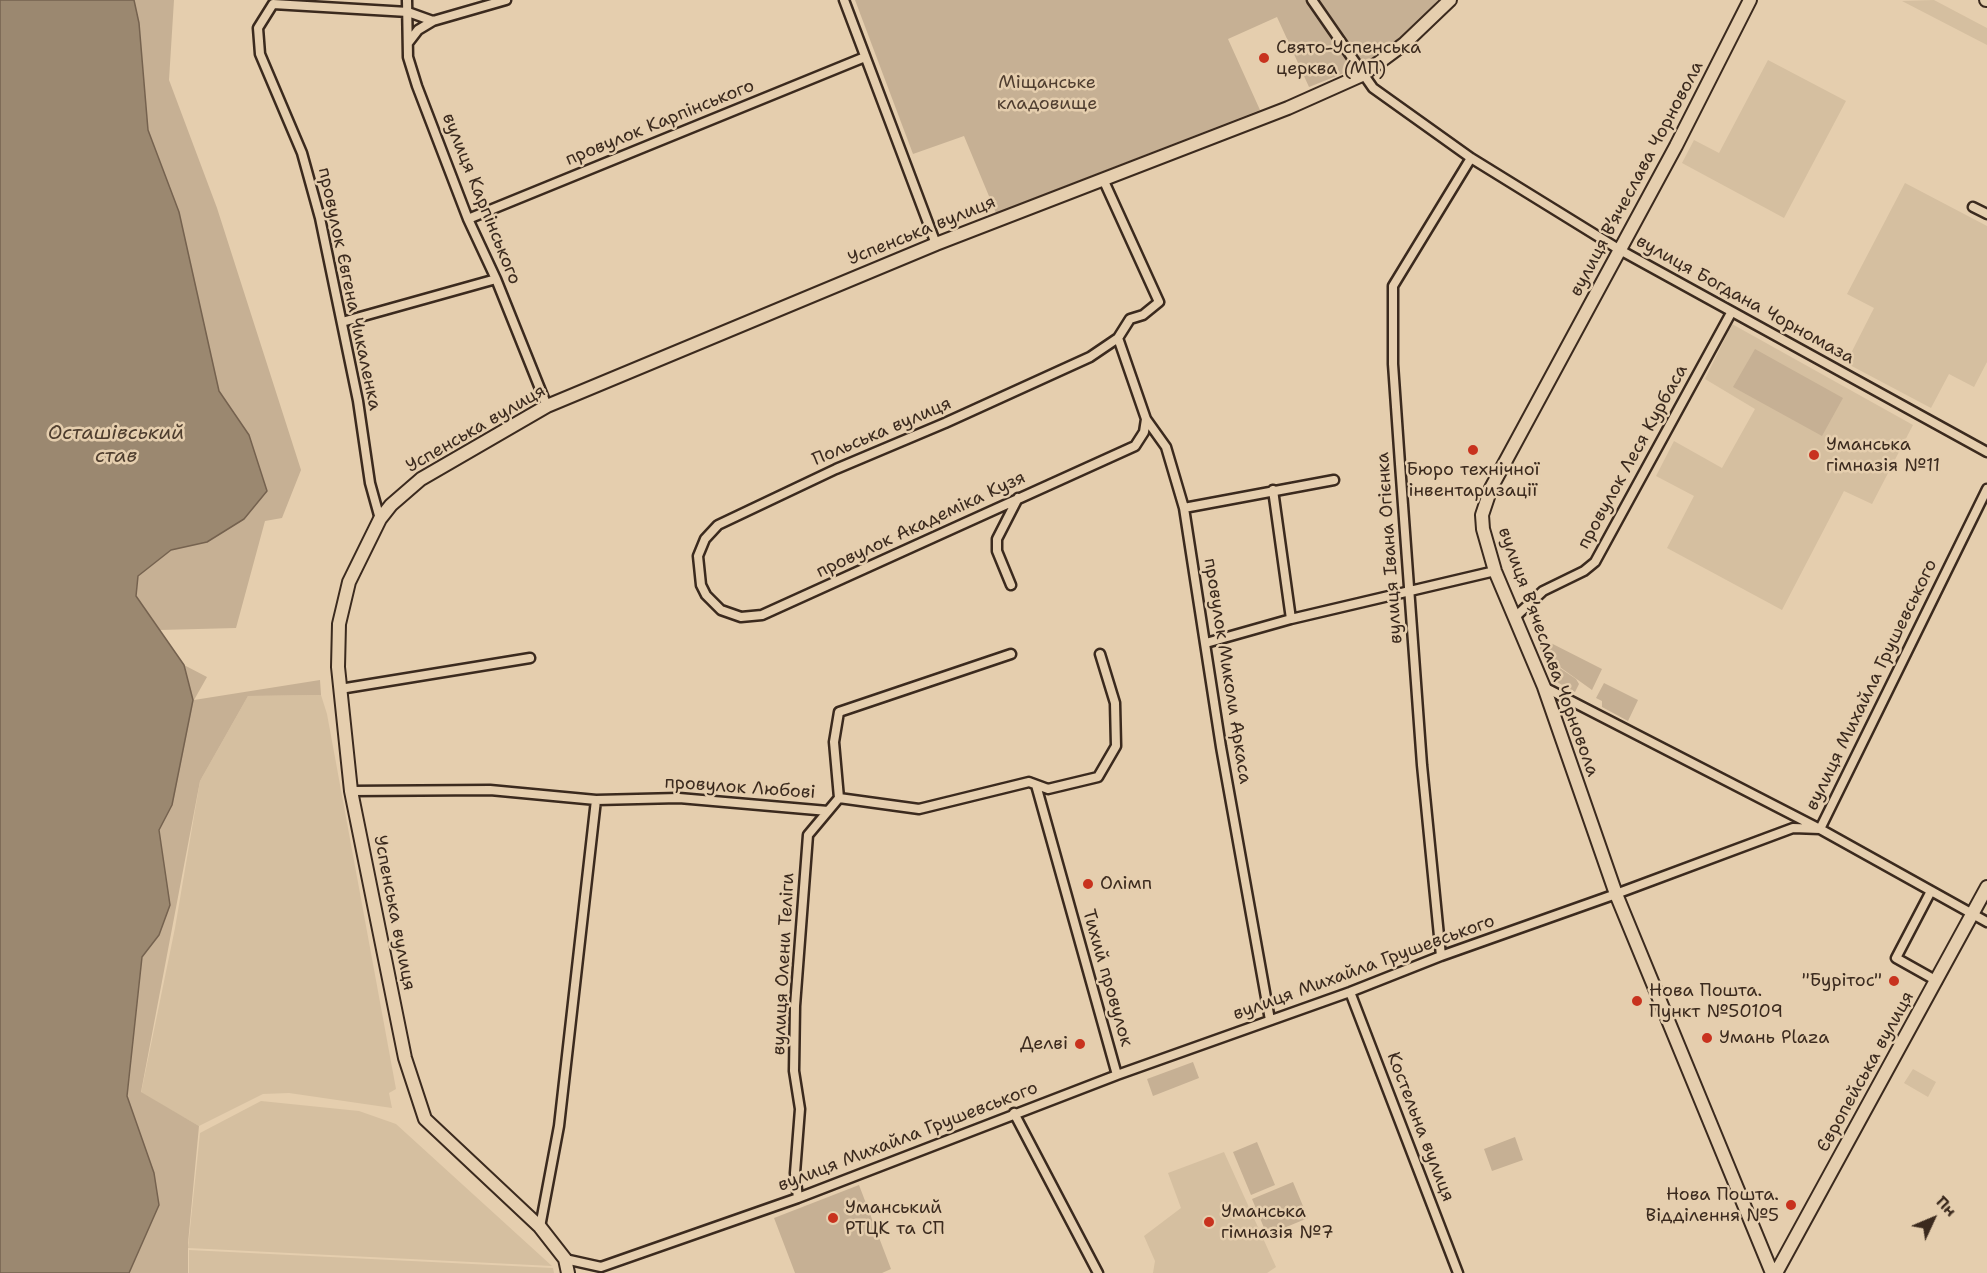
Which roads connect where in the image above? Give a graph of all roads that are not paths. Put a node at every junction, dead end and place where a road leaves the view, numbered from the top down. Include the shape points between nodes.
1 (407, 0) edge
2 (506, 0) edge
3 (844, 0) edge
4 (1311, 0) edge
5 (1450, 0) edge
6 (1750, 0) edge
7 (408, 12) junction
8 (433, 21) junction
9 (408, 43) junction
10 (865, 57) junction
11 (1362, 75) junction
12 (1471, 158) junction
13 (1103, 179) junction
14 (1973, 207) dead end
15 (1987, 214) edge
16 (468, 219) junction
17 (936, 244) junction
18 (1620, 249) junction
19 (496, 279) junction
20 (1731, 313) junction
21 (342, 322) junction
22 (1118, 338) junction
23 (547, 406) junction
24 (1146, 419) junction
25 (1987, 452) edge
26 (1334, 480) dead end
27 (1987, 489) edge
28 (1274, 490) junction
29 (1018, 497) junction
30 (1184, 508) junction
31 (380, 519) junction
32 (1495, 571) junction
33 (701, 585) joint
34 (1011, 585) dead end
35 (1409, 590) junction
36 (1514, 618) junction
37 (1291, 619) junction
38 (1206, 643) junction
39 (1011, 654) dead end
40 (1100, 654) dead end
41 (530, 657) dead end
42 (1544, 687) junction
43 (340, 689) junction
44 (1036, 785) junction
45 (351, 791) junction
46 (840, 798) junction
47 (596, 800) junction
48 (828, 811) junction
49 (1820, 829) junction
50 (1987, 887) edge
51 (1931, 891) junction
52 (1616, 894) junction
53 (1973, 914) junction
54 (1987, 922) edge
55 (1441, 956) junction
56 (1937, 981) junction
57 (1350, 992) junction
58 (1270, 1020) junction
59 (1117, 1075) junction
60 (1014, 1113) junction
61 (798, 1198) junction
62 (540, 1227) junction
63 (565, 1259) junction
64 (568, 1273) edge
65 (1098, 1273) edge
66 (1458, 1273) edge
67 (1774, 1273) edge

1 - 7 street, вулиця Карпінського
2 - 8 street
3 - 10 street
4 - 11 street, вулиця Богдана Чорномаза
5 - 11 street, Успенська вулиця via 1404,44
6 - 18 street, вулиця В’ячеслава Чорновола
7 - 8 street
7 - 9 street, вулиця Карпінського
7 - 21 street, провулок Євгена Чикаленка via 273,4 258,28 260,54 302,153
8 - 9 street via 418,30
9 - 16 street, вулиця Карпінського via 417,86
10 - 16 street, провулок Карпінського
10 - 17 street
11 - 12 street, вулиця Богдана Чорномаза via 1388,100
11 - 13 street, Успенська вулиця via 1288,108
12 - 18 street, вулиця Богдана Чорномаза
12 - 35 street, вулиця Івана Огієнка via 1392,286 1393,364
13 - 17 street, Успенська вулиця
13 - 22 street via 1159,302 1125,323
14 - 15 street
16 - 19 street, вулиця Карпінського
17 - 23 street, Успенська вулиця
18 - 20 street, вулиця Богдана Чорномаза
18 - 32 street, вулиця В’ячеслава Чорновола via 1485,504 1483,529
19 - 21 street
19 - 23 street, вулиця Карпінського
20 - 25 street, вулиця Богдана Чорномаза
20 - 36 street, провулок Леся Курбаса via 1595,562 1543,591
21 - 31 street, провулок Євгена Чикаленка via 370,483
22 - 24 street, провулок Миколи Аркаса
22 - 33 street, Польська вулиця via 1090,357 718,525 700,547 697,566
23 - 31 street, Успенська вулиця via 421,479
24 - 29 street, провулок Академіка Кузя via 1144,432 1135,446
24 - 30 street, провулок Миколи Аркаса via 1166,447
26 - 28 street
27 - 49 street, вулиця Михайла Грушевського
28 - 30 street
28 - 37 street
29 - 33 street, провулок Академіка Кузя via 762,615 741,617 721,609
29 - 34 street via 997,539 997,551
30 - 38 street, провулок Миколи Аркаса
31 - 43 street, Успенська вулиця via 357,562 343,603 338,645
32 - 35 street
32 - 36 street, вулиця В’ячеслава Чорновола
35 - 37 street
35 - 55 street, вулиця Івана Огієнка
36 - 42 street, вулиця В’ячеслава Чорновола
37 - 38 street
38 - 58 street, провулок Миколи Аркаса
39 - 46 street via 839,712 834,742
40 - 44 street, провулок Любові via 1115,704 1116,746 1098,777 1048,789
41 - 43 street
42 - 49 street
42 - 52 street, вулиця В’ячеслава Чорновола
43 - 45 street, Успенська вулиця
44 - 46 street, провулок Любові via 1029,783 920,809
44 - 59 street, Тихий провулок
45 - 47 street, провулок Любові via 490,790
45 - 62 street, Успенська вулиця via 405,1058 421,1112 431,1126
46 - 48 street, провулок Любові
47 - 48 street, провулок Любові via 679,798
47 - 62 street via 559,1126
48 - 61 street, вулиця Олени Теліги via 808,834 795,1006 794,1071 800,1109 795,1173
49 - 51 street
49 - 52 street, вулиця Михайла Грушевського via 1793,828
50 - 53 street, Європейська вулиця
51 - 53 street
51 - 56 street via 1896,958
52 - 55 street, вулиця Михайла Грушевського
52 - 67 street, вулиця В’ячеслава Чорновола
53 - 54 street
53 - 56 street, Європейська вулиця
55 - 57 street, вулиця Михайла Грушевського
56 - 67 street, Європейська вулиця
57 - 58 street, вулиця Михайла Грушевського
57 - 66 street, Костельна вулиця
58 - 59 street, вулиця Михайла Грушевського
59 - 60 street, вулиця Михайла Грушевського
60 - 61 street, вулиця Михайла Грушевського
60 - 65 street
61 - 63 street, вулиця Михайла Грушевського via 601,1267
62 - 63 street, Успенська вулиця
63 - 64 street, Успенська вулиця

